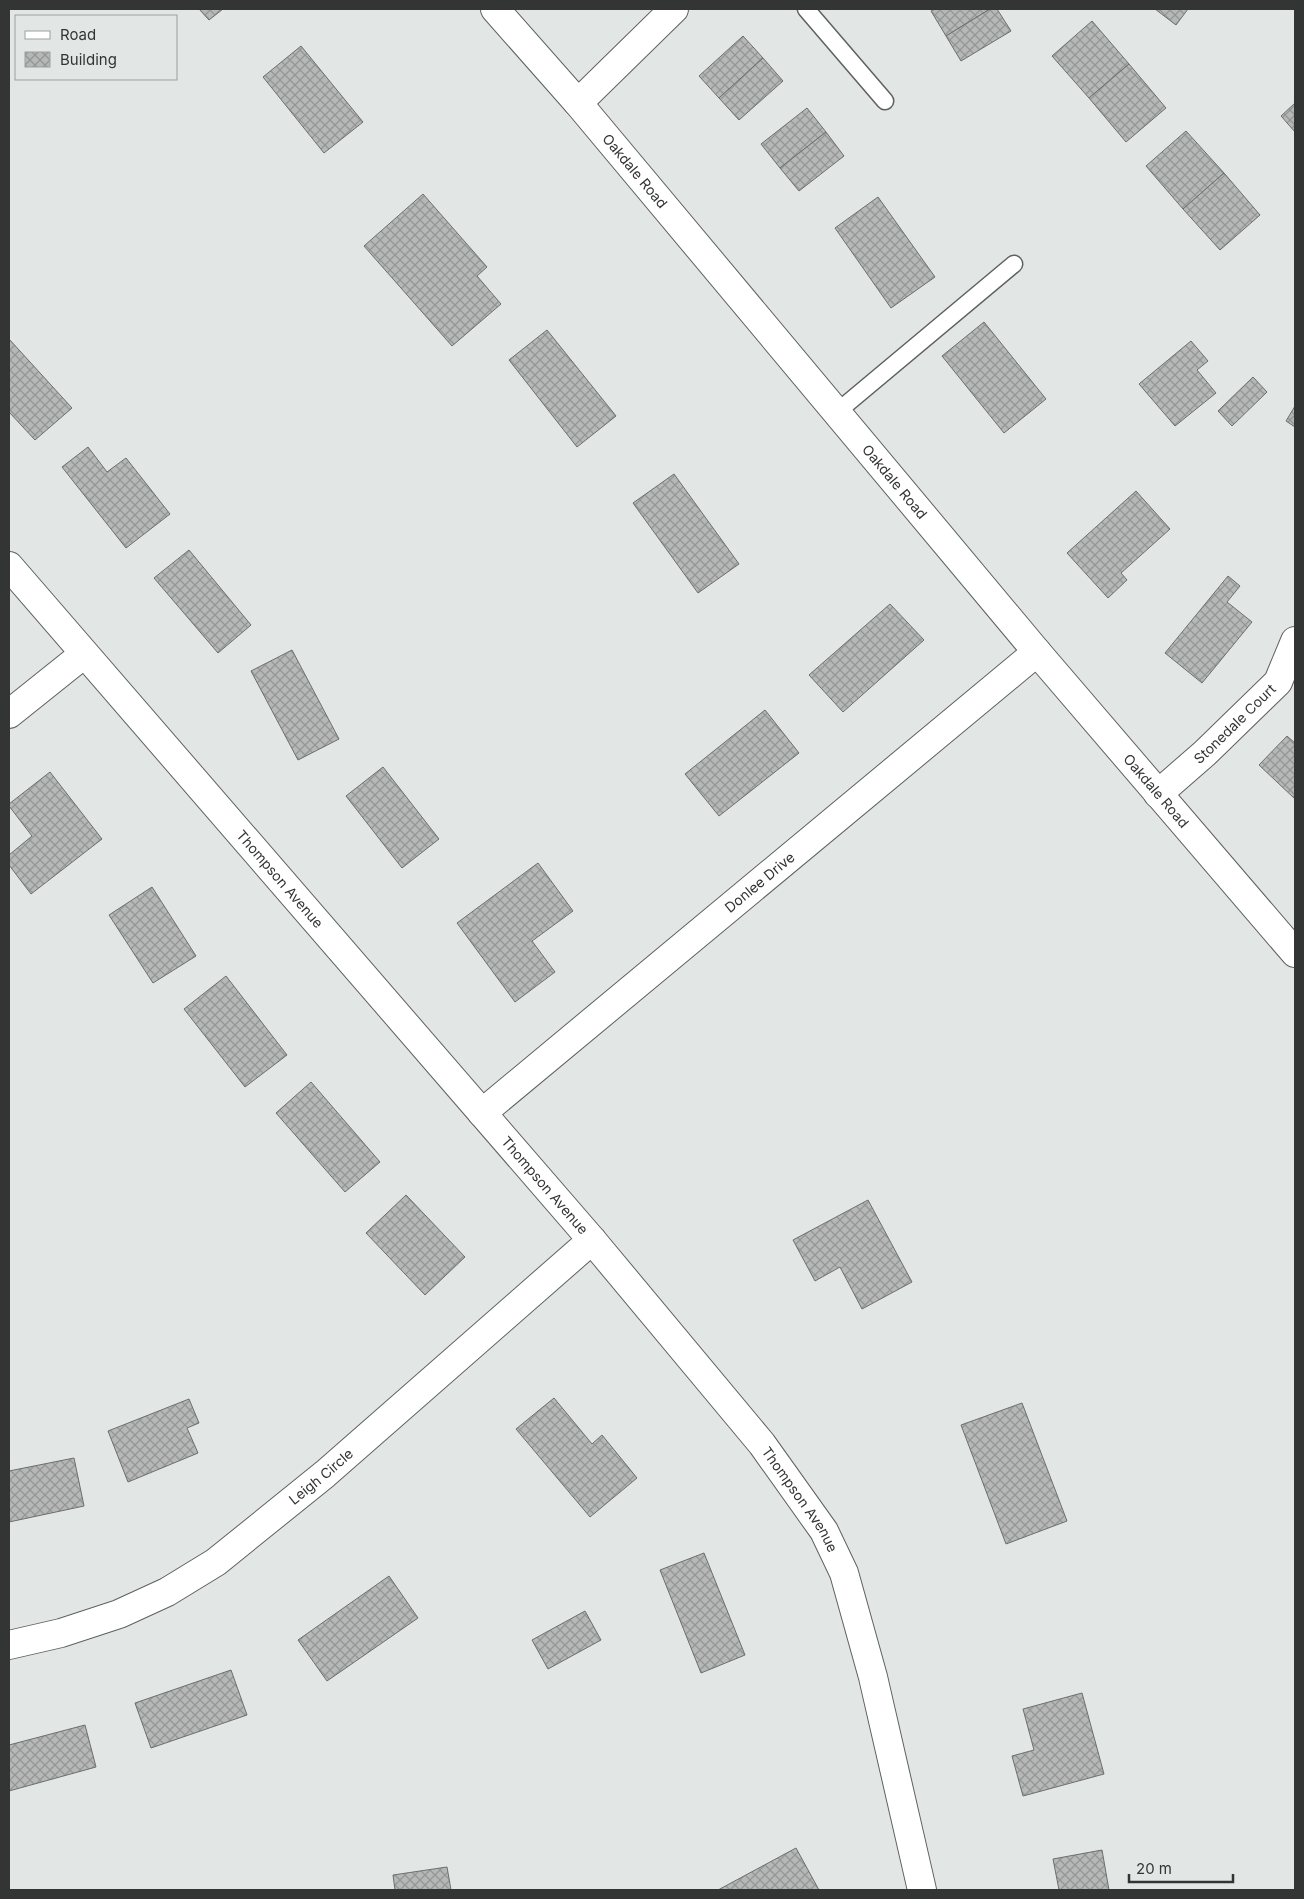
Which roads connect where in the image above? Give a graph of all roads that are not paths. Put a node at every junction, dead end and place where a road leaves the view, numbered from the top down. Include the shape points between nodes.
1 (495, 9) edge
2 (674, 9) edge
3 (806, 9) edge
4 (885, 102) dead end
5 (578, 103) junction
6 (1014, 264) dead end
7 (837, 412) junction
8 (9, 566) edge
9 (1295, 641) edge
10 (1037, 652) junction
11 (84, 654) junction
12 (9, 714) edge
13 (1158, 794) junction
14 (1295, 953) edge
15 (482, 1113) junction
16 (592, 1240) junction
17 (9, 1645) edge
18 (922, 1890) edge

1 - 5 street, Oakdale Road
2 - 5 street
3 - 4 lane
5 - 7 street, Oakdale Road
6 - 7 lane
7 - 10 street, Oakdale Road
8 - 11 street, Thompson Avenue
9 - 13 street, Stonedale Court via 1278,682
10 - 13 street, Oakdale Road
10 - 15 street, Donlee Drive
11 - 12 street
11 - 15 street, Thompson Avenue
13 - 14 street, Oakdale Road
15 - 16 street, Thompson Avenue
16 - 17 street, Leigh Circle via 325,1474 216,1562 167,1592 119,1614 61,1633
16 - 18 street, Thompson Avenue via 762,1444 824,1531 844,1573 873,1677

